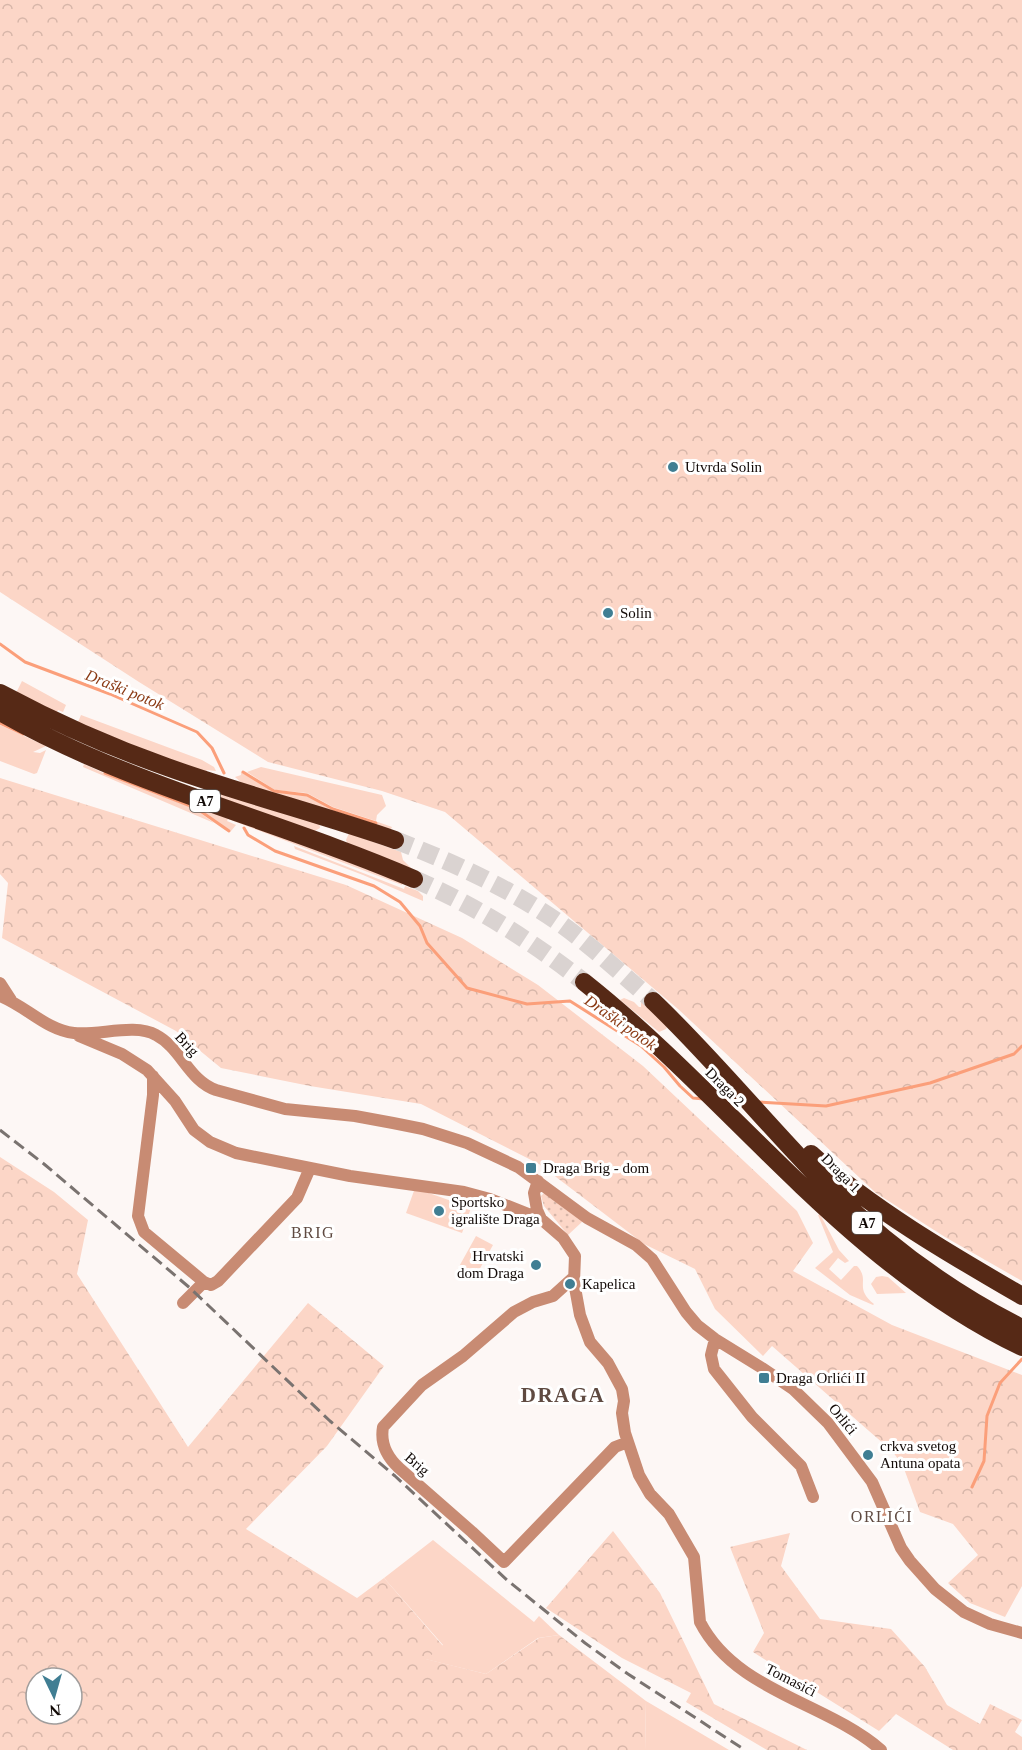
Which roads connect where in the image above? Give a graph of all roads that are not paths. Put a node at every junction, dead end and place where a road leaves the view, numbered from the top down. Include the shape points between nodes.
1 (0, 693) edge
2 (0, 712) edge
3 (395, 840) tunnel mouth
4 (414, 879) tunnel mouth
5 (584, 981) tunnel mouth
6 (0, 983) edge
7 (6, 998) edge
8 (653, 1001) tunnel mouth
9 (76, 1034) junction
10 (153, 1076) junction
11 (740, 1085) junction
12 (310, 1168) junction
13 (538, 1181) junction
14 (541, 1219) junction
15 (574, 1276) junction
16 (204, 1282) junction
17 (913, 1286) junction
18 (1022, 1296) edge
19 (183, 1303) dead end
20 (1022, 1328) edge
21 (715, 1339) junction
22 (1022, 1347) edge
23 (1022, 1355) edge
24 (628, 1442) junction
25 (813, 1497) dead end
26 (700, 1622) joint
27 (1022, 1633) edge
28 (881, 1750) edge

1 - 3 highway, A7 via 58,723 137,756
2 - 4 highway, A7 via 114,766
5 - 17 highway, Draga 2 / A7 via 675,1062 835,1218
6 - 7 street, Brig
7 - 9 street, Brig via 46,1023
8 - 11 highway, A7
9 - 10 street, Brig via 122,1054
9 - 13 street, Brig via 150,1032 174,1049 206,1087 285,1109 369,1118 423,1129 475,1146
10 - 12 street, Brig via 172,1096 194,1131 210,1142 245,1155
10 - 16 street via 138,1216 144,1232
11 - 18 highway via 835,1174 894,1217
11 - 20 highway, Draga 1 / A7 via 832,1190 883,1236 935,1276
12 - 14 street, Brig via 464,1192
12 - 16 street via 297,1198 218,1281 211,1285
13 - 14 street via 534,1201
13 - 21 street, Orlići via 587,1218 644,1251 686,1312
14 - 15 street, Brig via 572,1249
15 - 24 street, Brig via 580,1315 590,1342 608,1363 622,1389
15 - 24 street, Brig via 553,1296 514,1312 414,1392 383,1427 385,1449 389,1459 504,1563 615,1447
16 - 19 street
17 - 22 highway, A7
17 - 23 highway via 964,1324
21 - 25 street via 711,1355 714,1369 752,1418 801,1467
21 - 27 street, Orlići via 793,1389 828,1423 872,1482 910,1562 935,1589 964,1612
24 - 26 street, Brig via 644,1486 669,1514 694,1557
26 - 28 street, Tomasići via 713,1644 739,1668 868,1738

